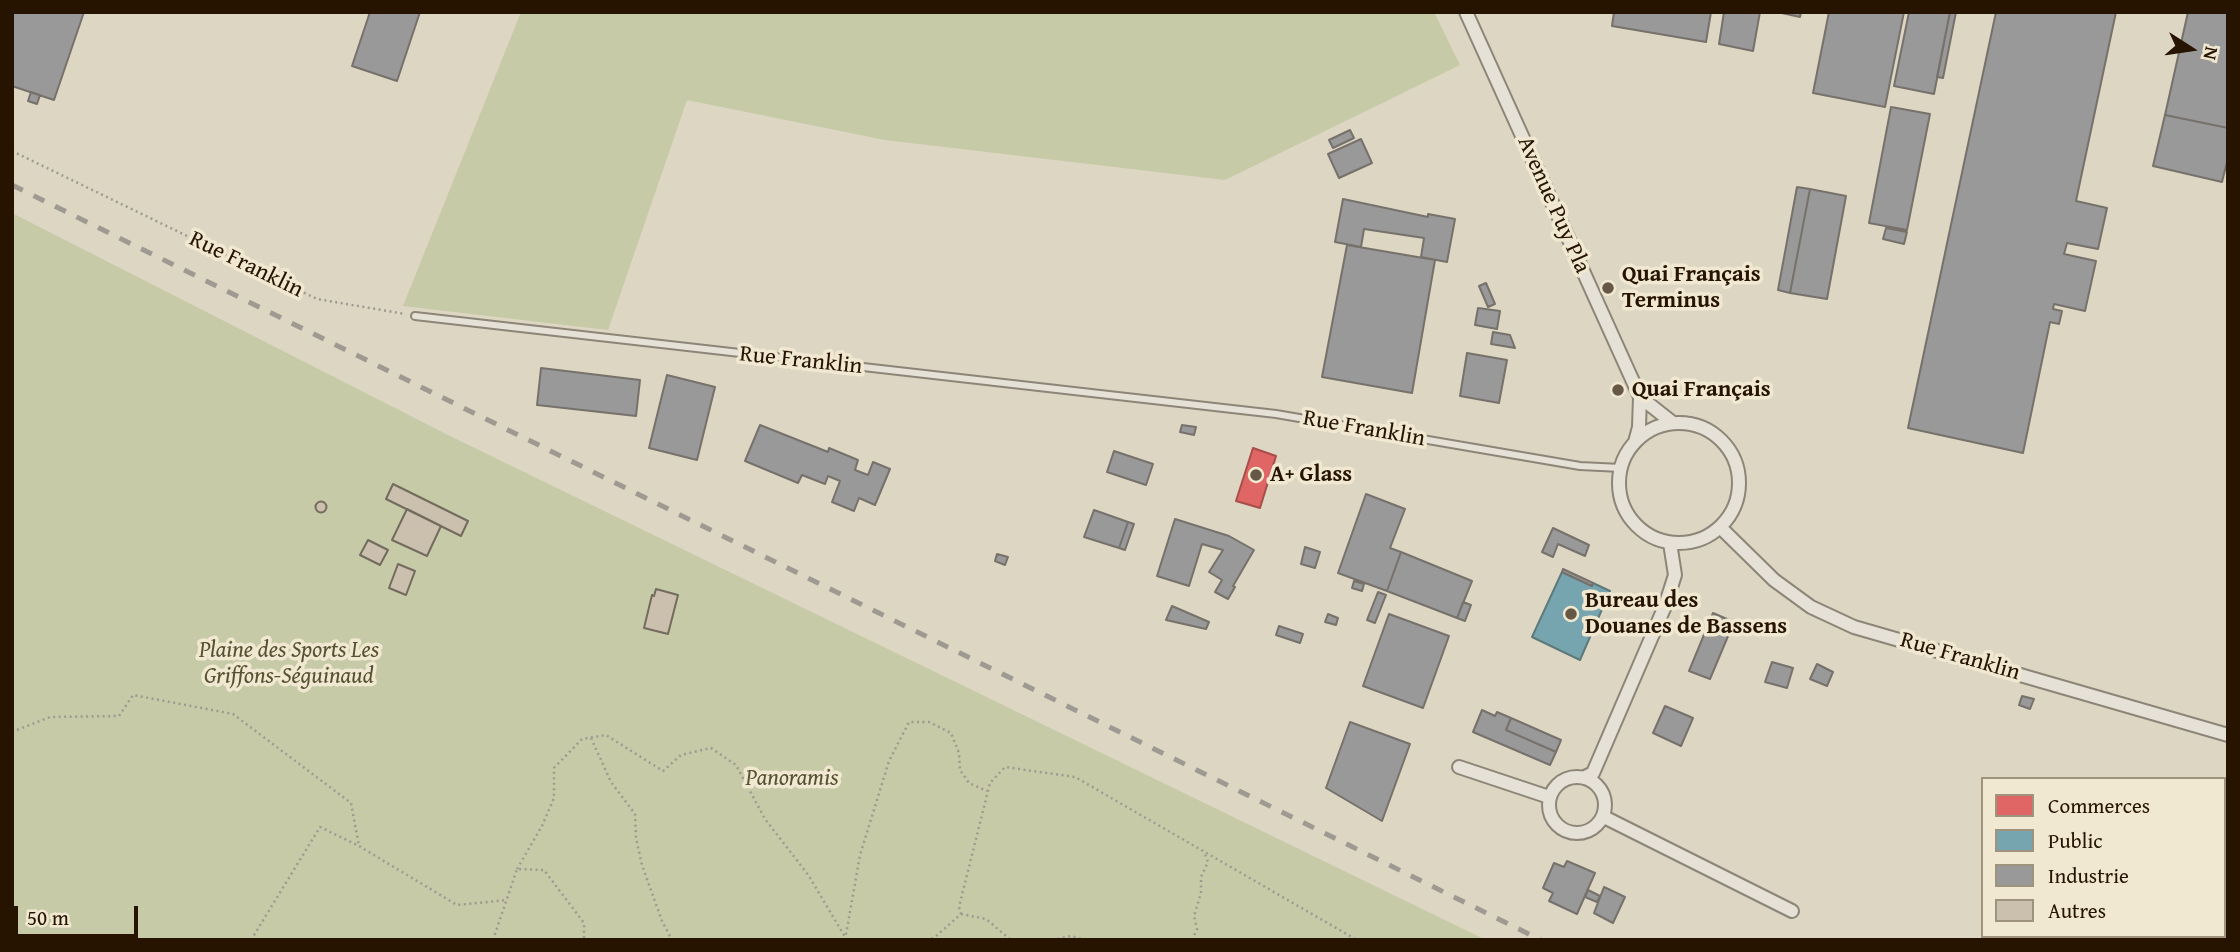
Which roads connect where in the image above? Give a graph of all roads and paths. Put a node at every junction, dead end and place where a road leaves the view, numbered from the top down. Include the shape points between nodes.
1 (1466, 12) edge
2 (12, 151) edge
3 (415, 316) joint
4 (1640, 397) junction
5 (1673, 423) junction
6 (1634, 444) junction
7 (1621, 468) junction
8 (1720, 527) junction
9 (1670, 542) junction
10 (12, 732) edge
11 (2228, 736) edge
12 (591, 738) junction
13 (1459, 766) dead end
14 (1585, 777) junction
15 (989, 792) junction
16 (1549, 797) junction
17 (1604, 817) junction
18 (359, 846) junction
19 (1205, 853) junction
20 (517, 869) junction
21 (507, 900) junction
22 (1792, 911) dead end
23 (961, 914) junction
24 (845, 938) edge
25 (251, 940) edge
26 (493, 940) edge
27 (584, 940) edge
28 (672, 940) edge
29 (926, 940) edge
30 (1012, 940) edge
31 (1052, 940) edge
32 (1086, 940) edge
33 (1192, 940) edge
34 (1357, 940) edge

1 - 4 street, Avenue Puy Pla
2 - 3 path, Rue Franklin via 317,299
3 - 7 lane, Rue Franklin via 1276,414 1580,466
4 - 5 street, Avenue Puy Pla
4 - 6 street, Avenue Puy Pla
5 - 6 street via 1658,427
5 - 8 street via 1709,431 1734,458 1738,495
6 - 7 street
7 - 9 street via 1619,488 1635,524
8 - 9 street via 1688,543
8 - 11 street, Rue Franklin via 1774,580 1811,607 1854,627
9 - 14 street via 1675,575 1665,606 1593,773
10 - 18 path via 50,717 119,716 133,695 233,714 351,803
12 - 20 path via 582,739 554,768 554,799
12 - 24 path via 606,735 663,771 681,755 710,748 736,765 765,819 809,876
12 - 28 path via 611,782 635,814 642,865
13 - 16 street
14 - 16 street via 1566,778
14 - 17 street via 1602,789
15 - 19 path via 990,783 1006,767 1075,777
15 - 23 path via 959,907
15 - 24 path via 969,783 960,770 951,733 929,722 909,722 889,761 860,856
16 - 17 street via 1550,815 1562,830 1588,832
17 - 22 street
18 - 21 path via 457,905
18 - 25 path via 320,827
19 - 33 path via 1208,862
19 - 34 path
20 - 21 path
20 - 27 path via 544,870 584,923
21 - 26 path
23 - 29 path
23 - 30 path via 986,919
31 - 32 path via 1071,936

